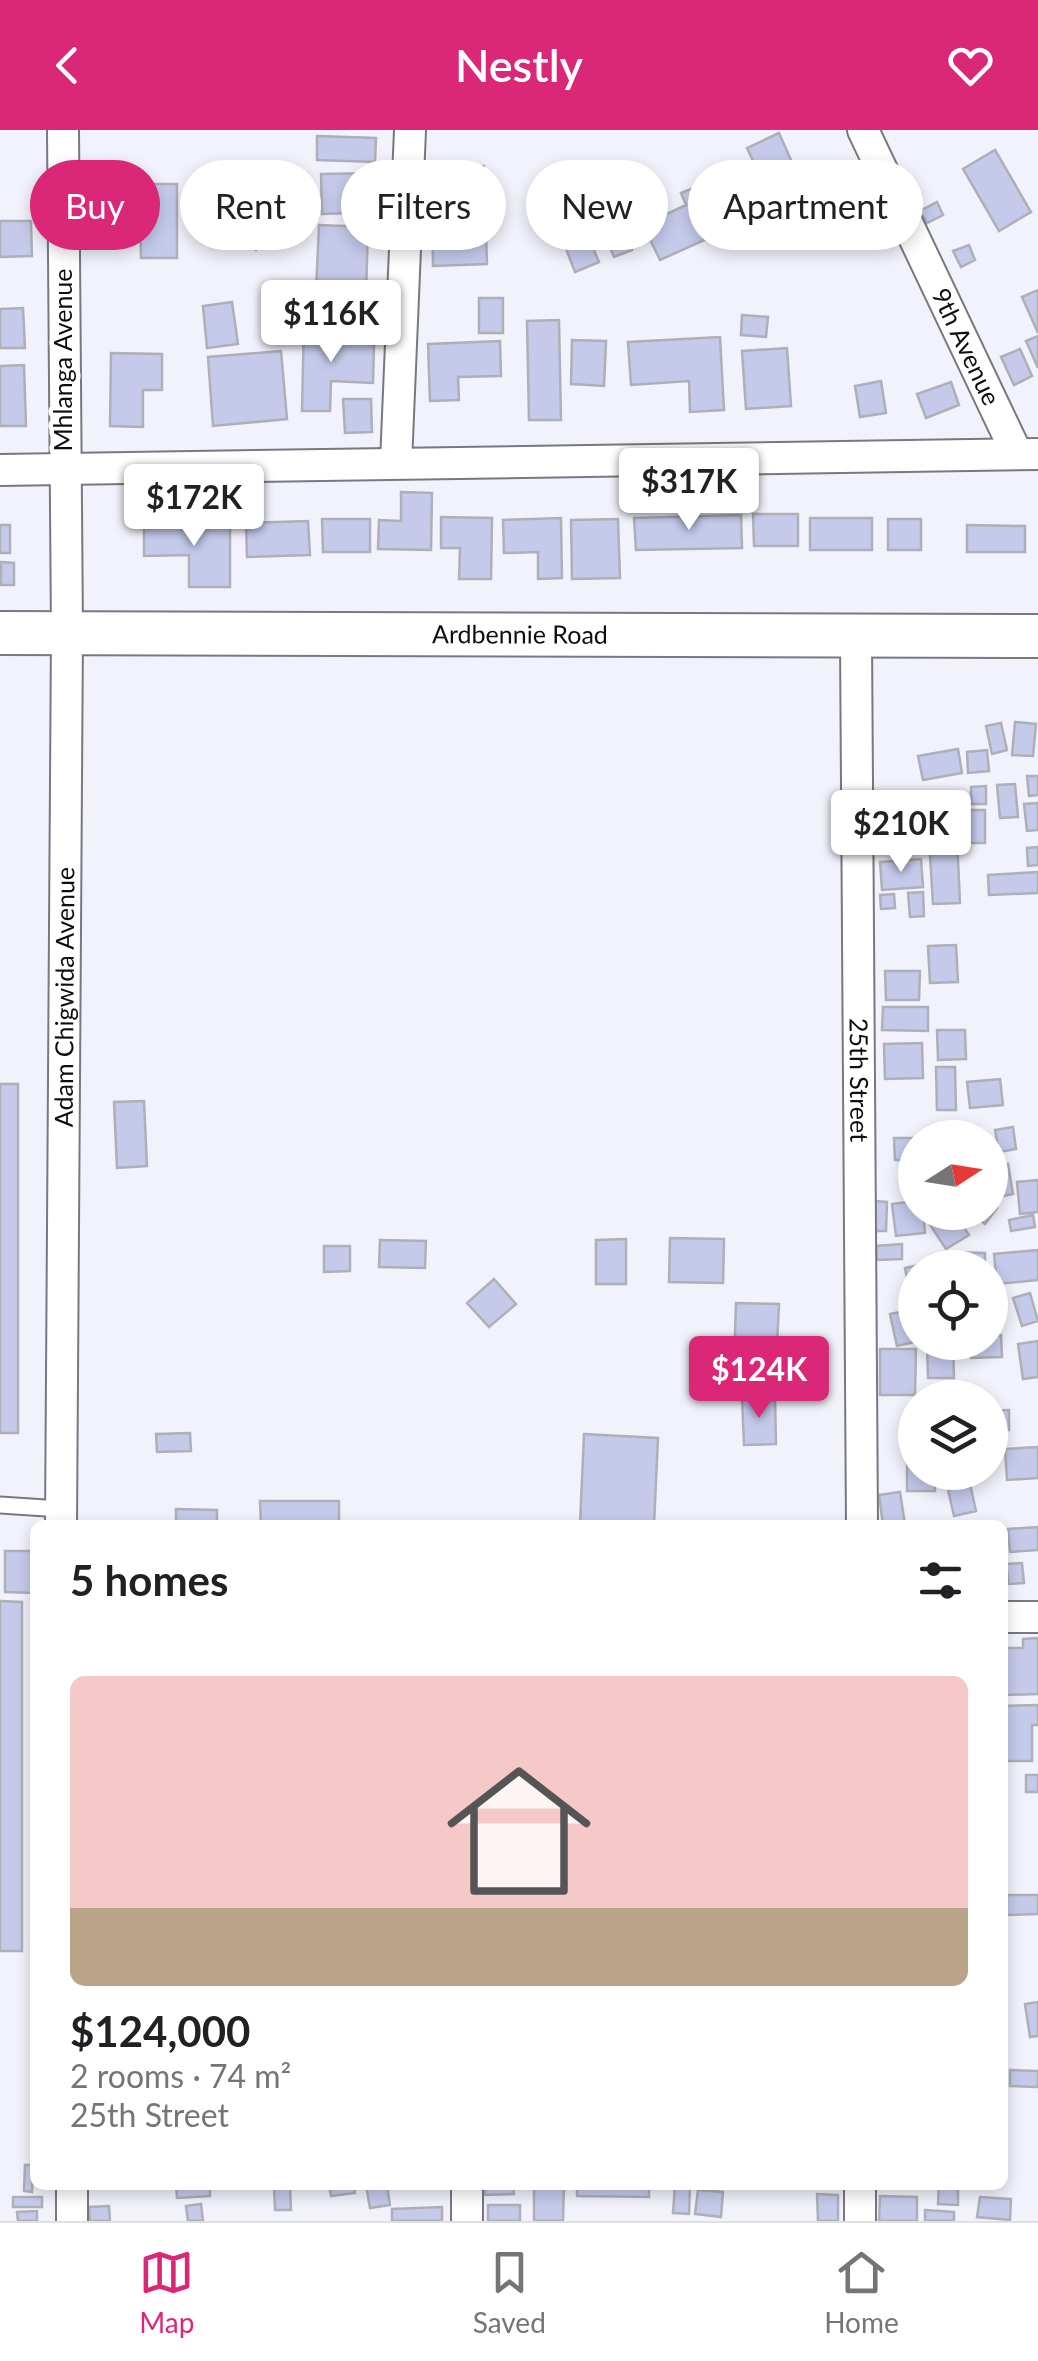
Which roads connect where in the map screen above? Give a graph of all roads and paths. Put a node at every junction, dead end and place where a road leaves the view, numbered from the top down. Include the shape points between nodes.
1 (63, 130) edge
2 (410, 130) edge
3 (863, 130) edge
4 (1028, 454) edge
5 (396, 464) junction
6 (0, 470) edge
7 (63, 470) junction
8 (67, 632) junction
9 (0, 633) edge
10 (1038, 636) edge
11 (856, 638) junction
12 (0, 1505) edge
13 (61, 1517) edge
14 (862, 1520) edge
15 (1008, 1617) edge
16 (1038, 1617) edge
17 (72, 2190) edge
18 (468, 2190) edge
19 (860, 2190) edge
20 (72, 2221) edge
21 (467, 2221) edge
22 (860, 2221) edge

1 - 7 street, Mhlanga Avenue
2 - 5 street
3 - 4 street, 9th Avenue
4 - 5 street
5 - 7 street
6 - 7 street
7 - 8 street, Adam Chigwida Avenue
8 - 9 main road, Ardbennie Road
8 - 11 main road, Ardbennie Road
8 - 13 street, Adam Chigwida Avenue
10 - 11 main road, Ardbennie Road
11 - 14 street, 25th Street
12 - 13 lane
15 - 16 street
17 - 20 street
18 - 21 street
19 - 22 street

